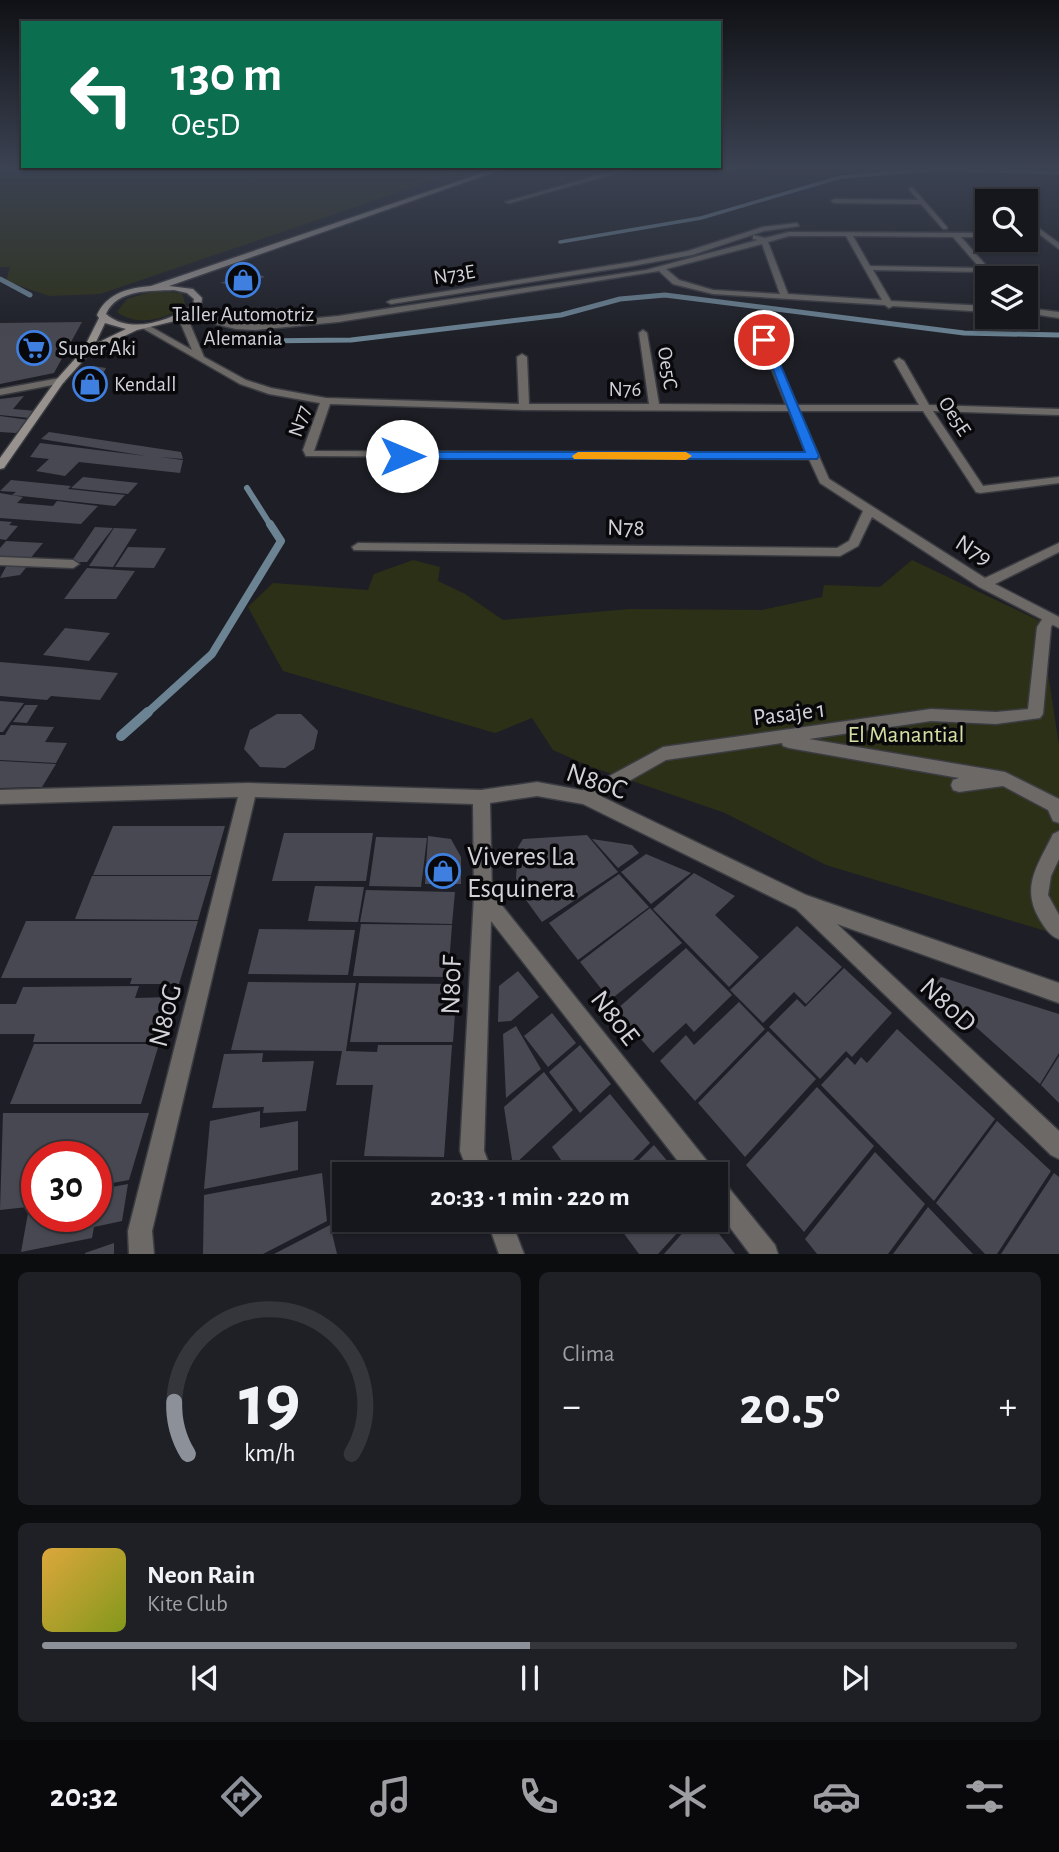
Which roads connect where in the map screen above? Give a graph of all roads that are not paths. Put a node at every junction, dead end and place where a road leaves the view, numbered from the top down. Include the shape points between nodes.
1 (335, 227) edge
2 (779, 227) edge
3 (866, 227) edge
4 (945, 228) joint
5 (975, 228) edge
6 (1038, 230) edge
7 (1047, 233) junction
8 (747, 234) junction
9 (848, 234) junction
10 (1038, 234) edge
11 (955, 235) junction
12 (975, 235) edge
13 (1059, 236) edge
14 (764, 240) junction
15 (1059, 247) edge
16 (982, 266) edge
17 (867, 268) junction
18 (661, 270) junction
19 (975, 270) edge
20 (207, 271) junction
21 (523, 281) junction
22 (493, 285) junction
23 (154, 288) junction
24 (531, 291) junction
25 (190, 292) junction
26 (503, 295) junction
27 (785, 297) junction
28 (889, 305) junction
29 (975, 309) edge
30 (1038, 312) edge
31 (337, 314) junction
32 (1059, 315) edge
33 (185, 316) junction
34 (103, 319) junction
35 (141, 326) junction
36 (643, 333) dead end
37 (764, 340) dead end
38 (87, 351) junction
39 (200, 357) junction
40 (522, 357) dead end
41 (899, 361) dead end
42 (60, 381) junction
43 (0, 392) edge
44 (326, 401) junction
45 (524, 407) junction
46 (655, 408) junction
47 (793, 408) junction
48 (926, 408) junction
49 (1059, 412) edge
50 (813, 456) junction
51 (0, 466) edge
52 (1059, 481) edge
53 (869, 510) junction
54 (358, 547) dead end
55 (1059, 547) edge
56 (0, 561) edge
57 (73, 564) dead end
58 (984, 584) junction
59 (1055, 620) edge
60 (771, 739) junction
61 (1005, 779) junction
62 (959, 785) dead end
63 (248, 790) junction
64 (0, 797) edge
65 (481, 797) junction
66 (586, 797) junction
67 (1059, 816) edge
68 (1059, 839) edge
69 (483, 896) junction
70 (801, 902) junction
71 (1059, 930) edge
72 (1059, 993) edge
73 (1059, 1147) edge
74 (476, 1162) edge
75 (694, 1162) edge
76 (728, 1206) edge
77 (504, 1232) edge
78 (142, 1254) edge
79 (512, 1254) edge
80 (766, 1254) edge

1 - 20 main road
2 - 8 street, N73E
3 - 4 street, N73E
4 - 5 street, N73E
6 - 7 street
7 - 10 street
7 - 13 street
7 - 15 street
8 - 14 street
8 - 21 street, N73E via 689,253
9 - 11 street, N73E
9 - 14 street, N73E via 789,234
9 - 17 street
11 - 12 street, N73E
11 - 16 street
14 - 18 street, N73E
14 - 27 street
17 - 19 street
17 - 28 street
18 - 24 street, N73E
18 - 27 street via 690,288
20 - 23 main road
20 - 25 main road
21 - 22 street, N73E
21 - 24 street
22 - 26 street
22 - 31 street, N73E
23 - 25 main road
23 - 34 main road via 115,298 101,310
24 - 26 street, N73E
25 - 33 main road via 198,298 197,306
26 - 31 street, N73E
27 - 28 street
28 - 29 street
30 - 32 street
31 - 33 street, N73E via 255,327
33 - 35 main road
33 - 39 street
34 - 35 main road
34 - 38 main road
35 - 38 main road
35 - 39 street, N76
36 - 46 street, Oe5C
37 - 47 street, N79
38 - 42 main road
39 - 44 street, N76 via 243,382
40 - 45 street
41 - 48 street, Oe5E
42 - 43 street
42 - 51 main road
44 - 45 street, N76
44 - 50 street, N77 via 310,454
45 - 46 street, N76
46 - 47 street, N76
47 - 48 street, N76
47 - 50 street, N79
48 - 49 street, N76
48 - 52 street, Oe5E via 980,490
50 - 53 street, N79 via 824,481
53 - 54 street, N78 via 854,543 840,552
53 - 58 street, N79
55 - 58 street
56 - 57 street
58 - 59 street, N79
59 - 60 street, Pasaje 1 via 1044,627 1035,714 996,718 931,715
60 - 61 street
60 - 66 street, Pasaje 1 via 663,754
61 - 62 street
61 - 67 street via 1054,805
63 - 64 street, N80C
63 - 65 street, N80C
63 - 78 street, N80G via 140,1231
65 - 66 street, N80C via 537,789
65 - 69 street, N80F
66 - 70 street, N80C
68 - 71 street via 1037,884 1042,911
69 - 74 street, N80F via 472,1151
69 - 75 street, N80E
70 - 72 street, N80C
70 - 73 street, N80D
76 - 80 street
77 - 79 street

